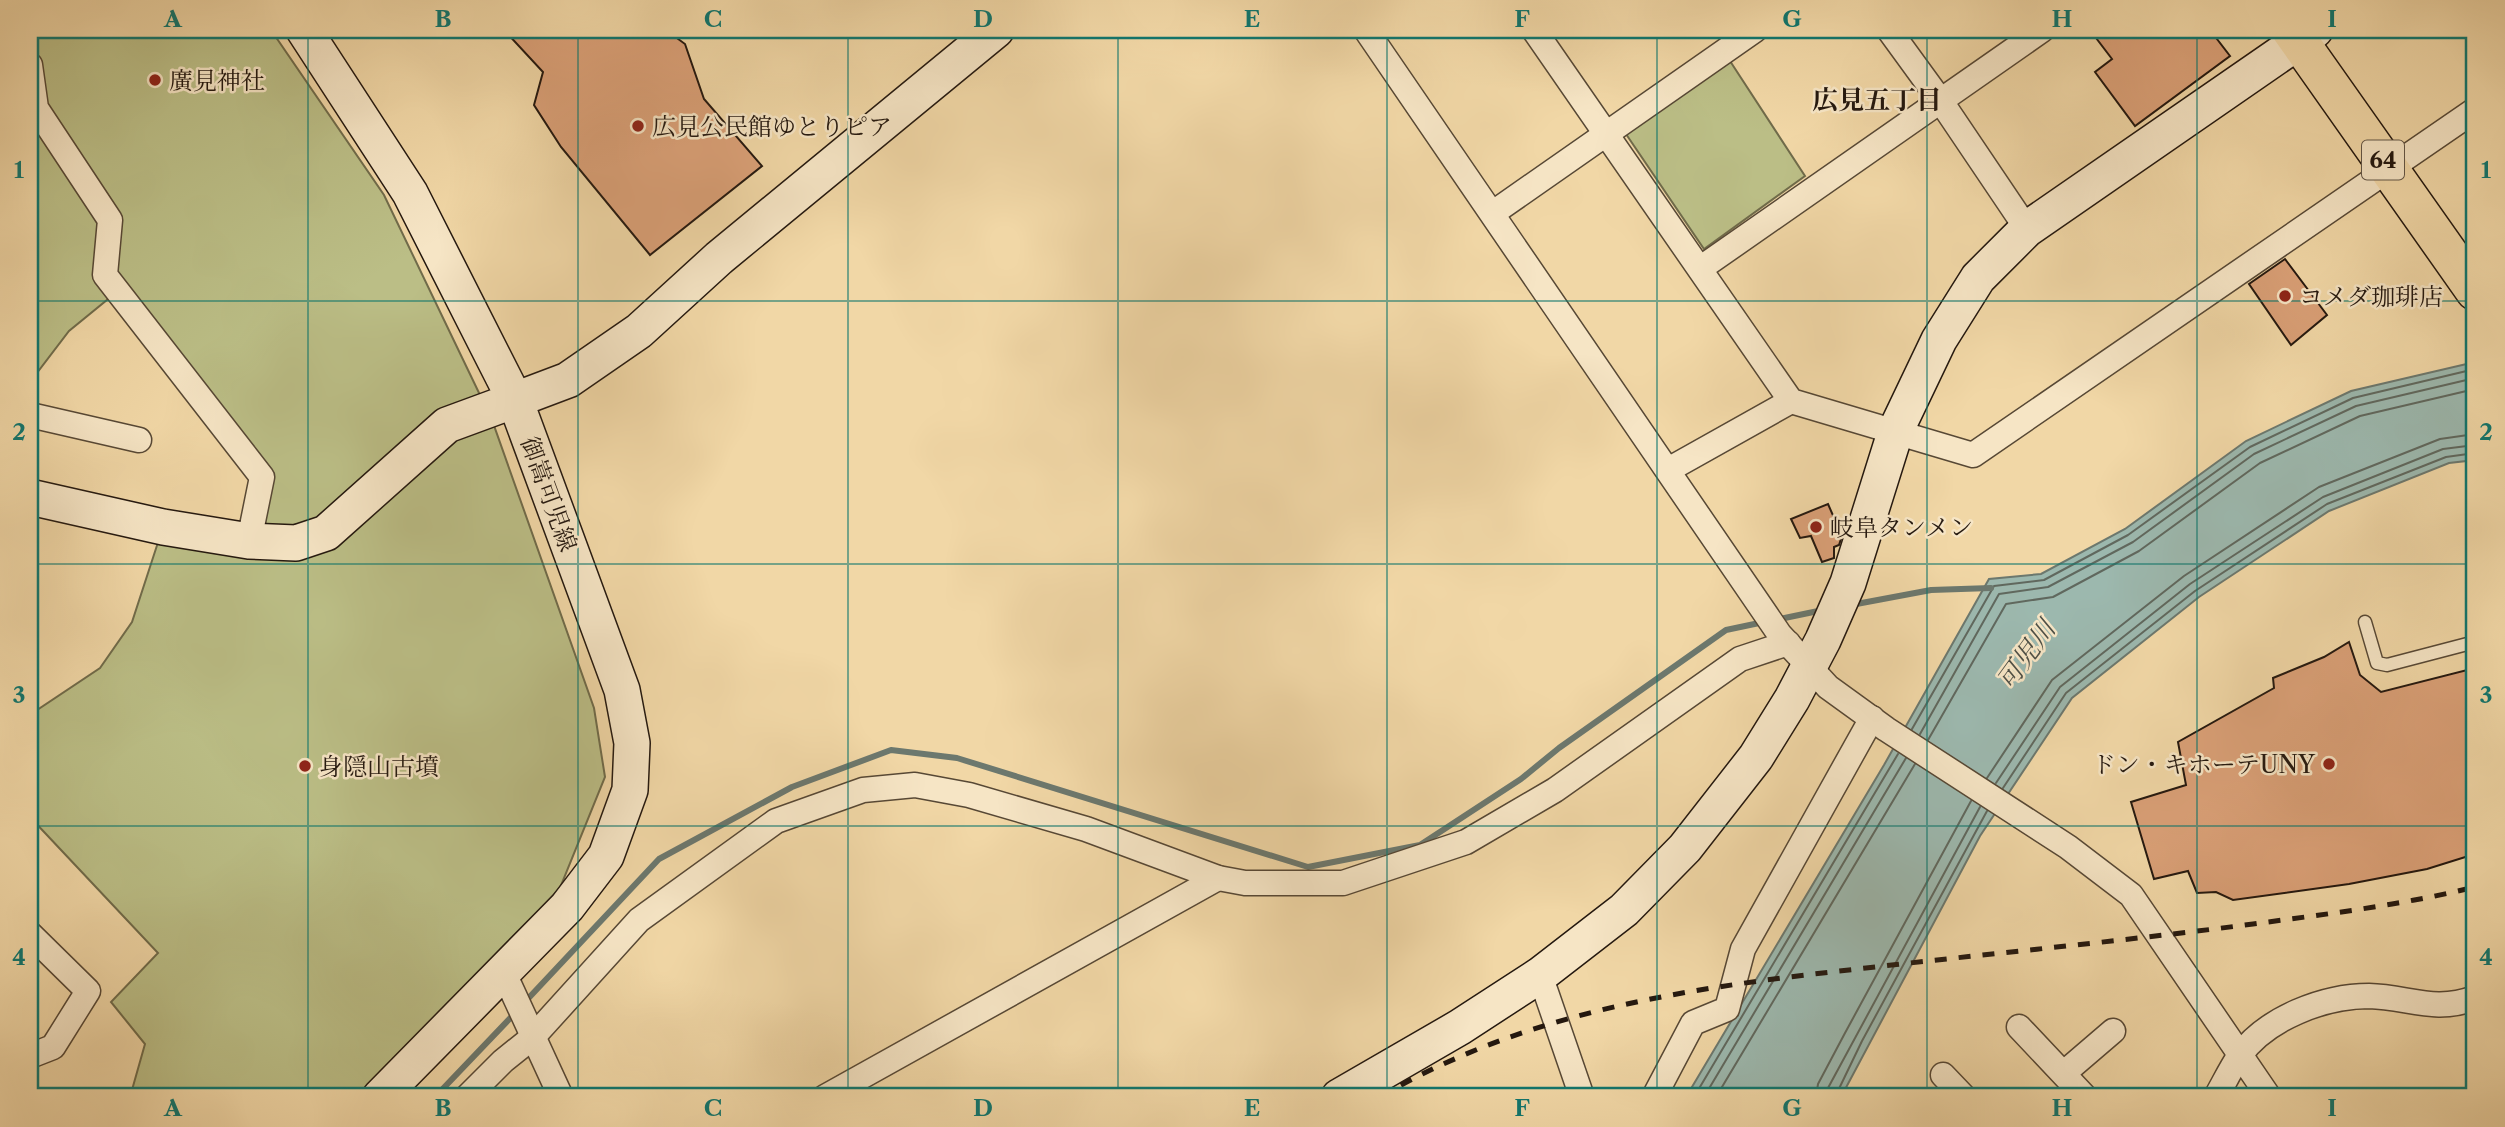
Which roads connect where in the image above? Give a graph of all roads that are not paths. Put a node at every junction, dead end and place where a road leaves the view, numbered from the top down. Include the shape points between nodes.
1 (996, 30) edge
2 (1366, 30) edge
3 (1534, 30) edge
4 (1755, 30) edge
5 (1888, 30) edge
6 (2042, 30) edge
7 (312, 33) edge
8 (2302, 33) edge
9 (30, 65) edge
10 (1940, 100) junction
11 (2475, 110) edge
12 (1607, 135) junction
13 (2390, 170) junction
14 (1493, 213) junction
15 (2027, 229) junction
16 (1701, 268) junction
17 (2475, 291) edge
18 (514, 400) junction
19 (1791, 401) junction
20 (30, 415) edge
21 (1896, 430) junction
22 (139, 440) dead end
23 (1668, 470) junction
24 (30, 497) edge
25 (249, 541) junction
26 (2365, 622) dead end
27 (2475, 642) edge
28 (1792, 648) junction
29 (1879, 724) junction
30 (1218, 878) junction
31 (30, 934) edge
32 (503, 971) junction
33 (1541, 975) junction
34 (2475, 998) edge
35 (2019, 1027) dead end
36 (2113, 1031) dead end
37 (533, 1037) junction
38 (2241, 1053) junction
39 (30, 1056) edge
40 (2064, 1073) junction
41 (1943, 1075) dead end
42 (380, 1097) edge
43 (467, 1097) edge
44 (561, 1097) edge
45 (825, 1097) edge
46 (1339, 1097) edge
47 (1582, 1097) edge
48 (1654, 1097) edge
49 (1964, 1097) edge
50 (2085, 1097) edge
51 (2216, 1097) edge
52 (2269, 1097) edge

1 - 18 street via 719,258 639,331 568,380
2 - 14 street
3 - 12 street
4 - 12 street
5 - 10 street
6 - 10 street
7 - 18 street, 御嵩可児線 via 410,193
8 - 13 main road, 64
8 - 15 street
9 - 25 street via 36,108 110,220 105,275 262,477
10 - 15 street
10 - 16 street
11 - 13 street
12 - 14 street
12 - 16 street
13 - 17 main road, 64
13 - 21 street via 1973,455
14 - 23 street
15 - 21 street via 1978,278 1939,340
16 - 19 street
18 - 25 street via 447,425 326,533 296,543
18 - 32 street, 御嵩可児線 via 622,690 632,743 630,790 606,856 567,907
19 - 21 street
19 - 23 street
20 - 22 street
21 - 28 street via 1848,583 1829,628
23 - 28 street
24 - 25 street
26 - 27 lane via 2377,663 2387,666
28 - 29 street via 1828,687
28 - 30 street via 1740,659 1555,790 1466,842 1343,883 1245,883
28 - 33 street via 1756,757 1685,848 1624,910
29 - 38 street via 2068,846 2131,895
29 - 48 street via 1743,949 1727,1009 1693,1023
30 - 37 street via 1086,829 969,795 915,785 863,790 776,821 639,920
30 - 45 street
31 - 39 street via 88,990 53,1047
32 - 37 street
32 - 42 street, 御嵩可児線
33 - 46 street
33 - 47 street
34 - 38 street via 2435,1006 2369,996 2326,1002 2296,1012
35 - 40 street
36 - 40 street
37 - 43 street
37 - 44 street
38 - 51 street
38 - 52 street
40 - 50 street
41 - 49 street

